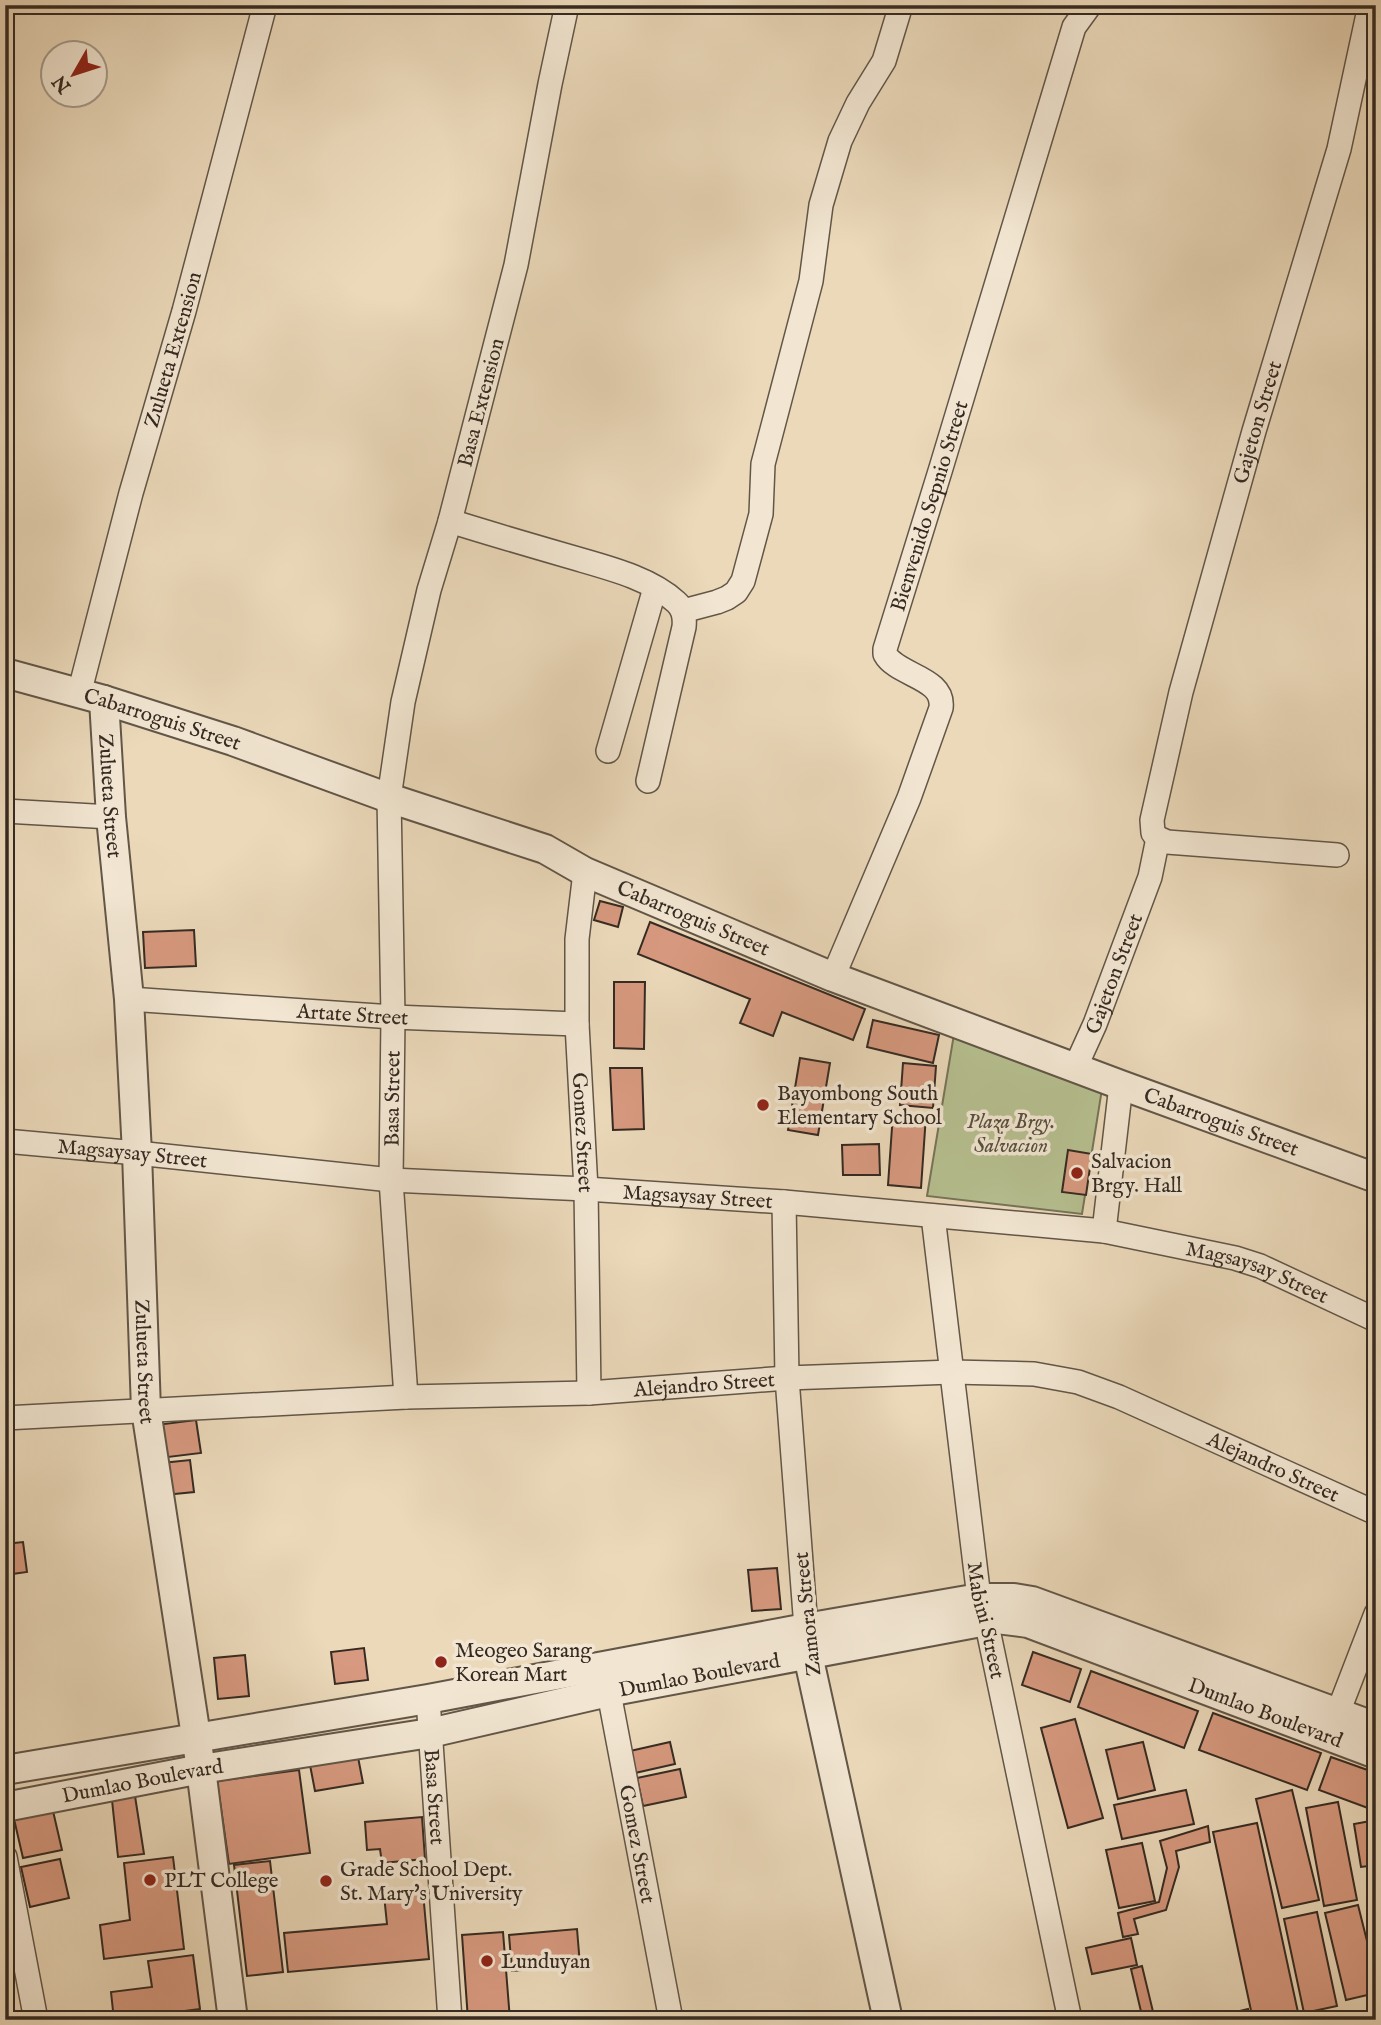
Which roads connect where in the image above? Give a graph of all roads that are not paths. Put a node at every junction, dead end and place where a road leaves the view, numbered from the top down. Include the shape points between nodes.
1 (265, 5) edge
2 (567, 5) edge
3 (901, 5) edge
4 (1090, 5) edge
5 (1370, 5) edge
6 (450, 521) junction
7 (655, 588) junction
8 (682, 611) junction
9 (5, 673) edge
10 (92, 697) junction
11 (608, 751) dead end
12 (648, 781) dead end
13 (389, 798) junction
14 (5, 811) edge
15 (110, 817) junction
16 (1158, 838) junction
17 (1337, 855) dead end
18 (585, 872) junction
19 (833, 977) junction
20 (129, 999) junction
21 (393, 1017) junction
22 (577, 1024) junction
23 (1075, 1068) junction
24 (1121, 1085) junction
25 (5, 1141) edge
26 (137, 1153) junction
27 (1376, 1178) edge
28 (391, 1180) junction
29 (586, 1189) junction
30 (784, 1202) junction
31 (933, 1216) junction
32 (1104, 1231) junction
33 (1376, 1320) edge
34 (953, 1372) junction
35 (787, 1378) junction
36 (589, 1393) junction
37 (406, 1397) junction
38 (146, 1410) junction
39 (5, 1418) edge
40 (1376, 1513) edge
41 (982, 1609) junction
42 (1376, 1614) edge
43 (807, 1641) junction
44 (606, 1680) junction
45 (428, 1699) junction
46 (1333, 1724) junction
47 (1376, 1727) edge
48 (430, 1733) junction
49 (196, 1737) junction
50 (1376, 1754) edge
51 (201, 1769) junction
52 (5, 1770) edge
53 (5, 1807) edge
54 (5, 1857) edge
55 (36, 2020) edge
56 (233, 2020) edge
57 (450, 2020) edge
58 (671, 2020) edge
59 (888, 2020) edge
60 (1070, 2020) edge

1 - 10 street, Zulueta Extension via 131,493
2 - 6 street, Basa Extension via 516,265
3 - 8 street via 884,61 839,141 821,205 811,281 763,464 761,514 743,581 727,598
4 - 19 street, Bienvenido Sepnio Street via 1074,27 885,649 892,663 936,690 941,708 909,798
5 - 16 street, Gajeton Street via 1339,149 1181,692 1152,820
6 - 7 street via 624,573
6 - 13 street, Basa Extension via 403,702
7 - 8 street
7 - 11 street
8 - 12 street via 684,627
9 - 10 street, Cabarroguis Street
10 - 13 street, Cabarroguis Street via 270,753
10 - 15 street, Zulueta Street
13 - 18 street, Cabarroguis Street via 545,849
13 - 21 street, Basa Street
14 - 15 street
15 - 20 street, Zulueta Street
16 - 17 street
16 - 23 street, Gajeton Street via 1150,877
18 - 19 street, Cabarroguis Street
18 - 22 street, Gomez Street via 577,939
19 - 23 street, Cabarroguis Street
20 - 21 street, Artate Street
20 - 26 street, Zulueta Street
21 - 22 street, Artate Street
21 - 28 street, Basa Street
22 - 29 street, Gomez Street
23 - 24 street, Cabarroguis Street
24 - 27 street, Cabarroguis Street
24 - 32 street
25 - 26 street, Magsaysay Street
26 - 28 street, Magsaysay Street
26 - 38 street, Zulueta Street
28 - 29 street, Magsaysay Street
28 - 37 street, Basa Street
29 - 30 street, Magsaysay Street
29 - 36 street, Gomez Street
30 - 31 street, Magsaysay Street
30 - 35 street, Zamora Street
31 - 32 street, Magsaysay Street
31 - 34 street, Mabini Street
32 - 33 street, Magsaysay Street via 1260,1266
34 - 35 street, Alejandro Street
34 - 40 street, Alejandro Street via 1034,1374 1078,1382
34 - 41 street, Mabini Street
35 - 36 street, Alejandro Street
35 - 43 street, Zamora Street
36 - 37 street, Alejandro Street
37 - 38 street, Alejandro Street
38 - 39 street, Alejandro Street
38 - 49 street, Zulueta Street
41 - 43 street, Dumlao Boulevard
41 - 46 street, Dumlao Boulevard
41 - 60 street, Mabini Street
42 - 46 street
43 - 44 street, Dumlao Boulevard
43 - 59 street, Zamora Street
44 - 45 street, Dumlao Boulevard
44 - 48 street, Dumlao Boulevard
44 - 58 street, Gomez Street
45 - 48 street, Basa Street
45 - 49 street, Dumlao Boulevard
46 - 47 street, Dumlao Boulevard
46 - 50 street, Dumlao Boulevard
48 - 51 street, Dumlao Boulevard
48 - 57 street, Basa Street
49 - 51 street, Zulueta Street
49 - 52 street, Dumlao Boulevard
51 - 53 street, Dumlao Boulevard
51 - 56 street, Zulueta Street
54 - 55 street

